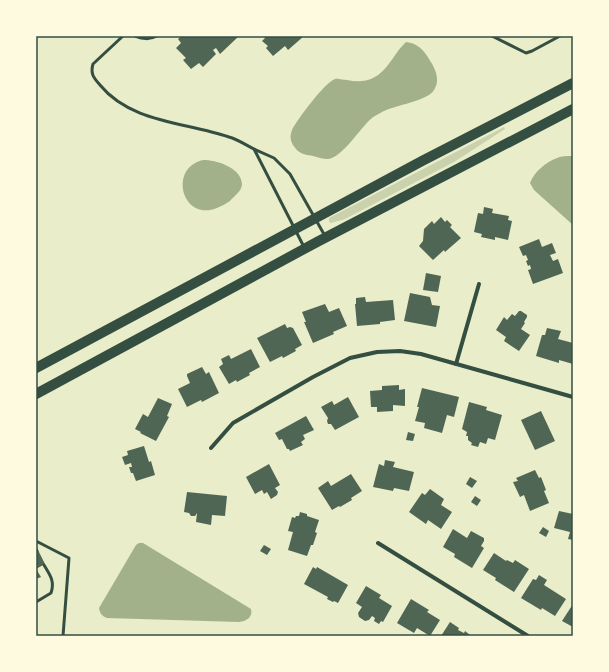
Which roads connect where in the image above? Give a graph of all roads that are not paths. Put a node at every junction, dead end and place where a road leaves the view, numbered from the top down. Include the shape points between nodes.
1 (123, 36) edge
2 (135, 36) edge
3 (156, 36) edge
4 (492, 36) edge
5 (560, 36) edge
6 (573, 83) edge
7 (573, 109) edge
8 (254, 149) junction
9 (315, 218) junction
10 (294, 230) junction
11 (326, 237) junction
12 (304, 248) junction
13 (479, 284) dead end
14 (456, 364) junction
15 (36, 368) edge
16 (36, 394) edge
17 (573, 397) edge
18 (211, 448) dead end
19 (36, 541) edge
20 (378, 543) dead end
21 (44, 565) dead end
22 (36, 602) edge
23 (63, 636) edge
24 (528, 636) edge

1 - 8 lane via 93,64 91,70 92,76 107,94 129,108 153,118 230,137
2 - 3 lane via 144,39
4 - 5 lane via 526,53
6 - 9 main road
7 - 11 main road
8 - 9 lane via 274,158 284,167
8 - 10 lane
9 - 10 main road
9 - 11 lane
10 - 12 lane
10 - 15 main road
11 - 12 main road
12 - 16 main road
13 - 14 street
14 - 17 street
14 - 18 street via 422,354 400,351 377,352 350,358 313,376 232,423
19 - 23 lane via 69,558
20 - 24 street
21 - 22 lane via 53,582 53,588 51,593

